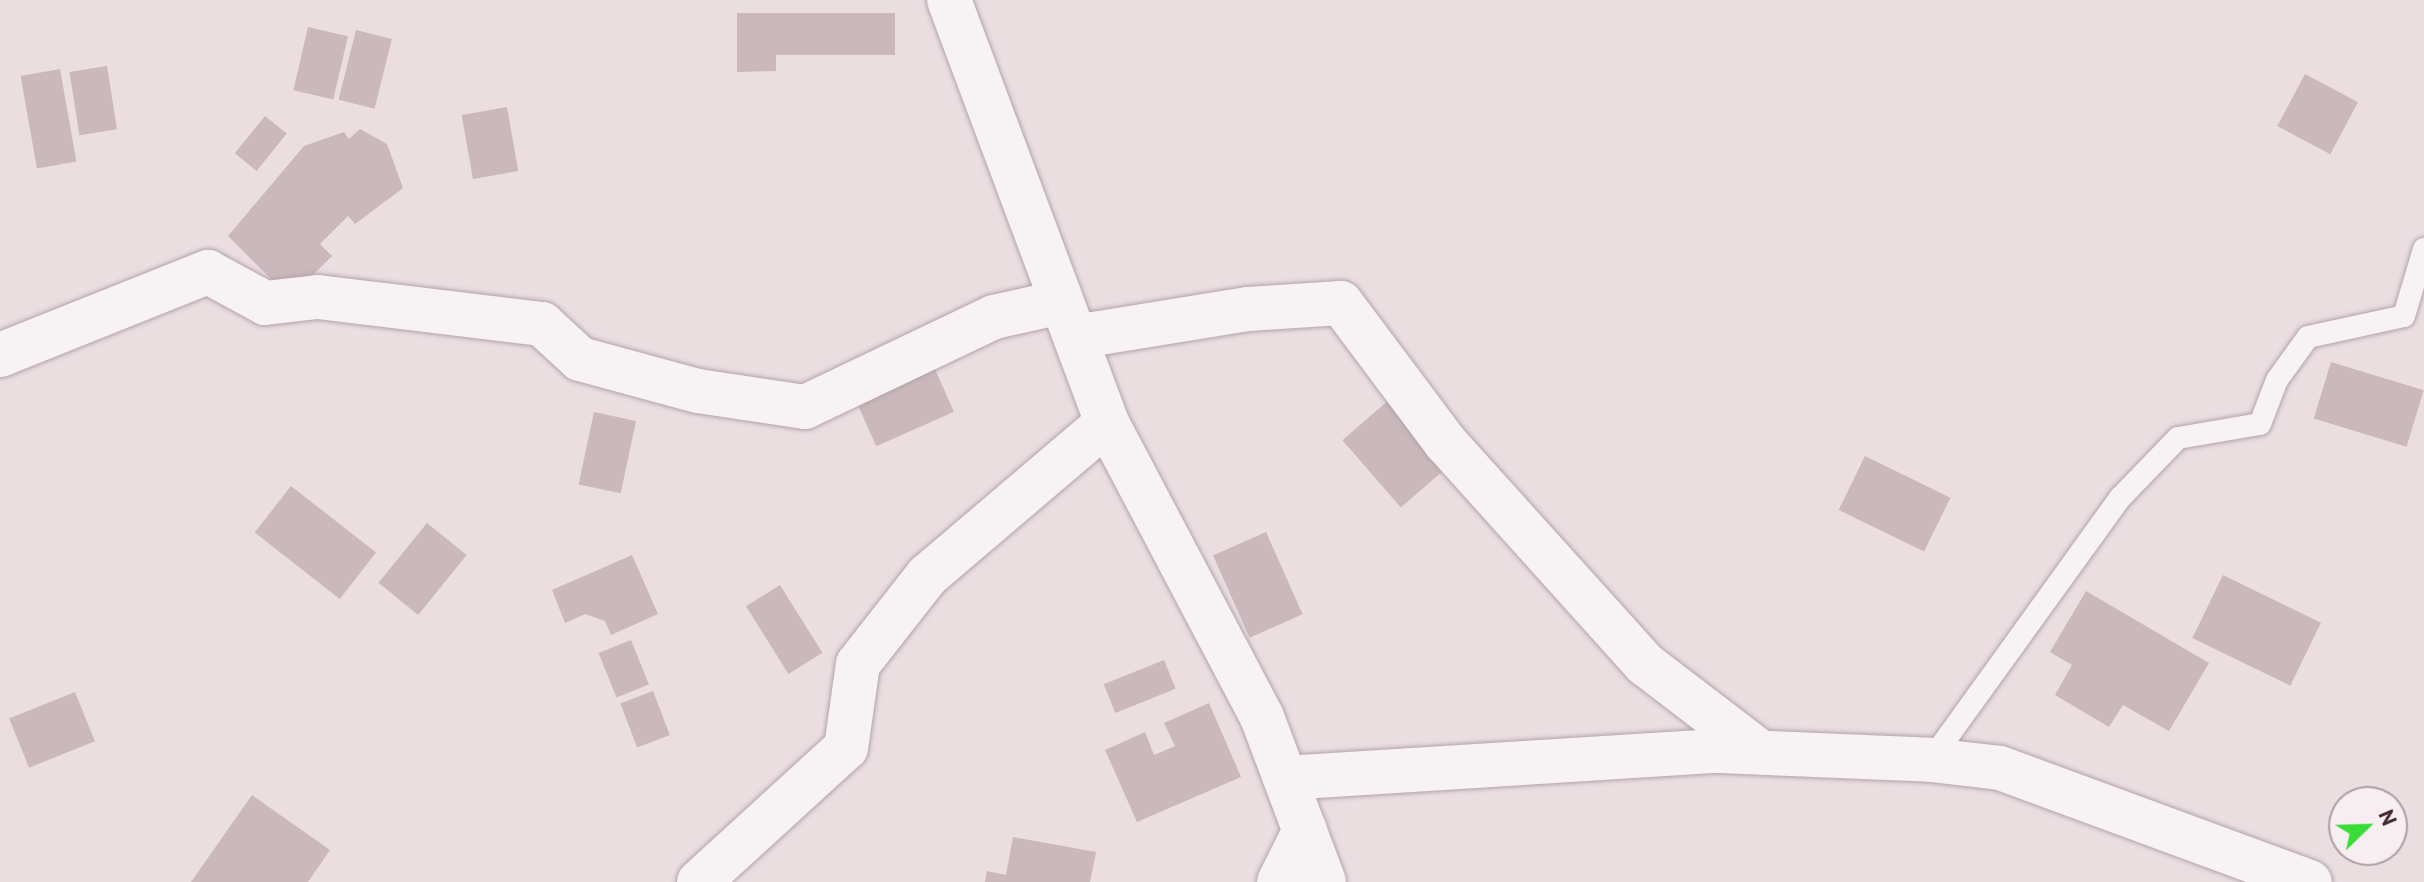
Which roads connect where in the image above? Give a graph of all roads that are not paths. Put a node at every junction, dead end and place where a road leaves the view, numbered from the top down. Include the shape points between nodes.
1 (949, 0) edge
2 (2424, 249) edge
3 (1068, 319) junction
4 (0, 355) edge
5 (1107, 423) junction
6 (1760, 752) junction
7 (1931, 760) junction
8 (1285, 778) junction
9 (1305, 830) junction
10 (2288, 878) edge
11 (699, 882) edge
12 (1279, 882) edge
13 (1324, 882) edge

1 - 3 street
2 - 7 lane via 2404,316 2308,337 2277,380 2260,424 2178,438 2121,497
3 - 4 street via 994,317 805,407 698,391 580,359 542,324 487,312 318,297 265,303 208,272
3 - 5 street
3 - 6 street via 1341,303 1445,442 1645,664
5 - 8 street via 1262,717
5 - 11 street via 927,576 858,664 846,748
6 - 7 street
6 - 8 street
7 - 10 street via 2000,768
8 - 9 street
9 - 12 street
9 - 13 street

